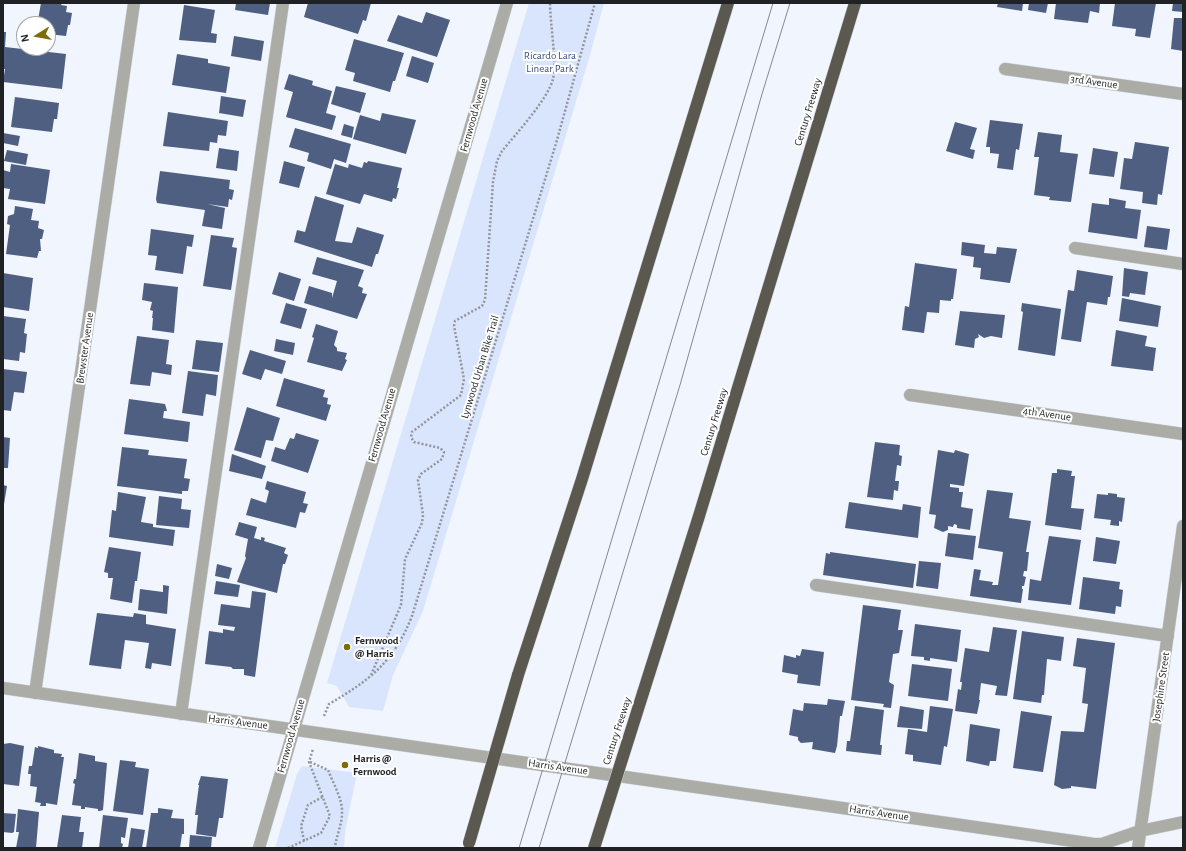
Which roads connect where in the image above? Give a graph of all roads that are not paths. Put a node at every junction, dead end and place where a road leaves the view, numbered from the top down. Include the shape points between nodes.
1 (134, 3) edge
2 (283, 3) edge
3 (507, 3) edge
4 (728, 3) edge
5 (855, 3) edge
6 (1005, 69) dead end
7 (1183, 94) edge
8 (1075, 248) dead end
9 (1183, 264) edge
10 (910, 395) dead end
11 (1183, 434) edge
12 (1183, 526) edge
13 (816, 585) dead end
14 (1178, 600) edge
15 (1168, 636) junction
16 (3, 688) edge
17 (35, 693) junction
18 (181, 714) junction
19 (293, 729) junction
20 (1183, 822) edge
21 (1140, 831) junction
22 (468, 845) edge
23 (259, 848) edge
24 (594, 848) edge
25 (1138, 848) edge

1 - 17 street, Brewster Avenue
2 - 18 street
3 - 19 street, Fernwood Avenue
4 - 22 highway, bridge via 582,479 518,675
5 - 24 highway, Century Freeway, bridge via 699,516
6 - 7 street, 3rd Avenue
8 - 9 street
10 - 11 street, 4th Avenue
12 - 14 street, Josephine Street
13 - 15 street
14 - 15 street, Josephine Street
15 - 21 street, Josephine Street
16 - 17 street, Harris Avenue
17 - 18 street, Harris Avenue
18 - 19 street, Harris Avenue
19 - 21 street, Harris Avenue via 1094,844 1102,844
19 - 23 street, Fernwood Avenue
20 - 21 street, Harris Avenue
21 - 25 street, Josephine Street

